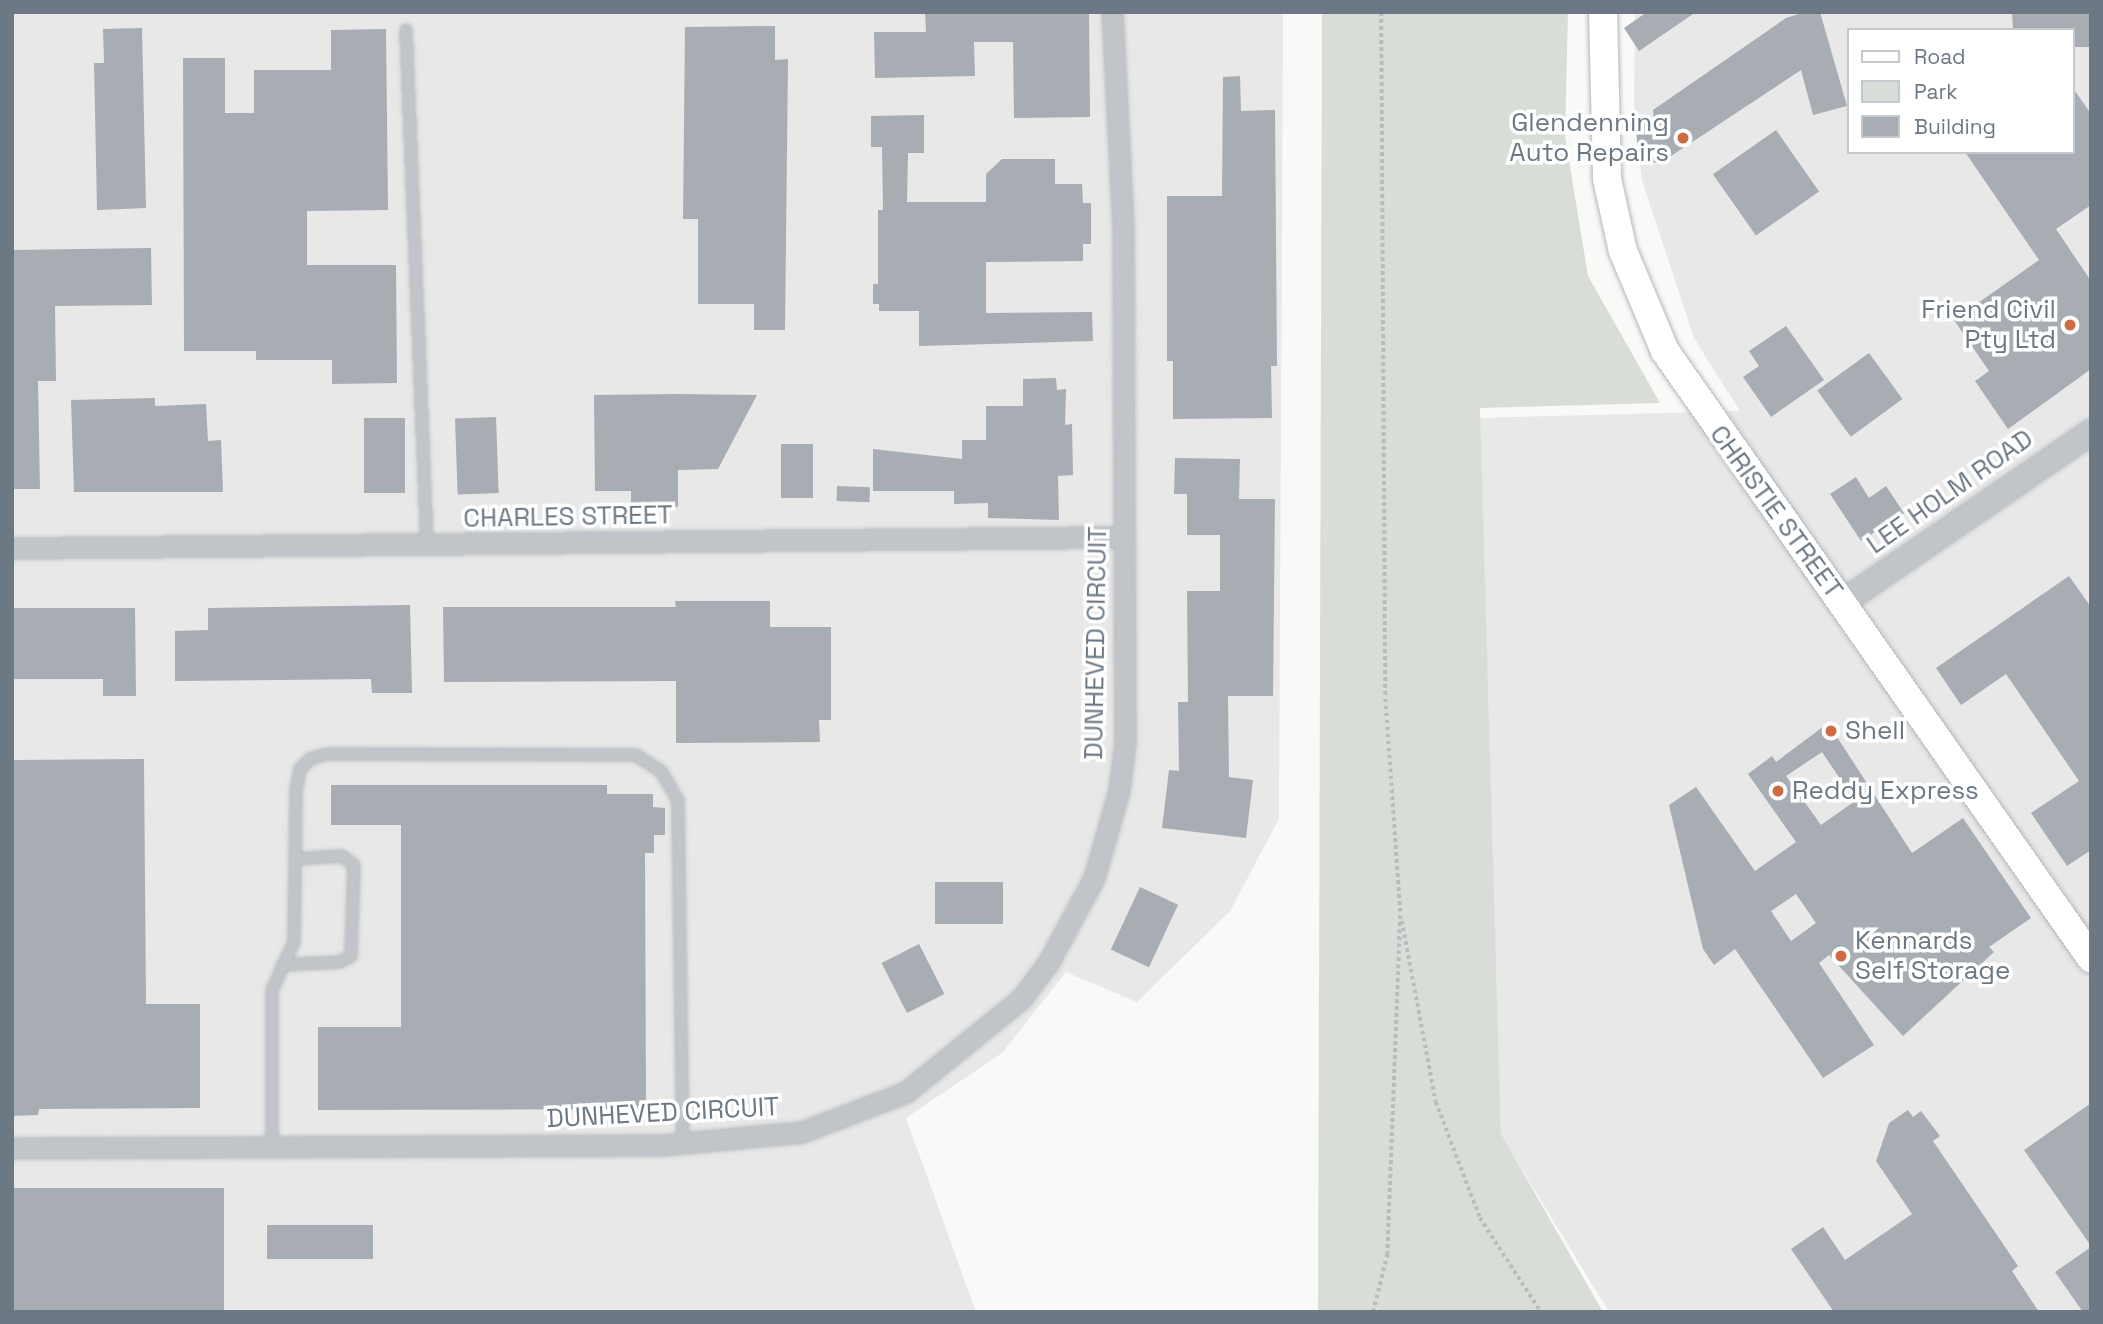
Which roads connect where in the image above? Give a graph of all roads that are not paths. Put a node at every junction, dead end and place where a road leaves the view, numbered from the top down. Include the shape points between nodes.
1 (1112, 12) edge
2 (1603, 12) edge
3 (406, 30) dead end
4 (2091, 432) edge
5 (1124, 537) junction
6 (427, 545) junction
7 (12, 548) edge
8 (1843, 602) junction
9 (296, 859) junction
10 (2091, 958) edge
11 (282, 965) junction
12 (683, 1143) junction
13 (272, 1147) junction
14 (12, 1148) edge

1 - 5 street, DUNHEVED CIRCUIT via 1123,227
2 - 8 main road, CHRISTIE STREET via 1607,179 1623,251 1649,321 1696,403
3 - 6 lane
4 - 8 street, LEE HOLM ROAD
5 - 6 street, CHARLES STREET
5 - 12 street, DUNHEVED CIRCUIT via 1125,742 1118,790 1094,878 1048,963 1021,999 906,1092 882,1104 802,1132
6 - 7 street, CHARLES STREET
8 - 10 main road, CHRISTIE STREET
9 - 11 lane via 294,942
9 - 11 lane via 342,856 354,865 351,956 340,962
9 - 12 lane via 300,769 318,757 636,755 661,771 678,800
11 - 13 lane via 272,990
12 - 13 street, DUNHEVED CIRCUIT
13 - 14 street, DUNHEVED CIRCUIT

